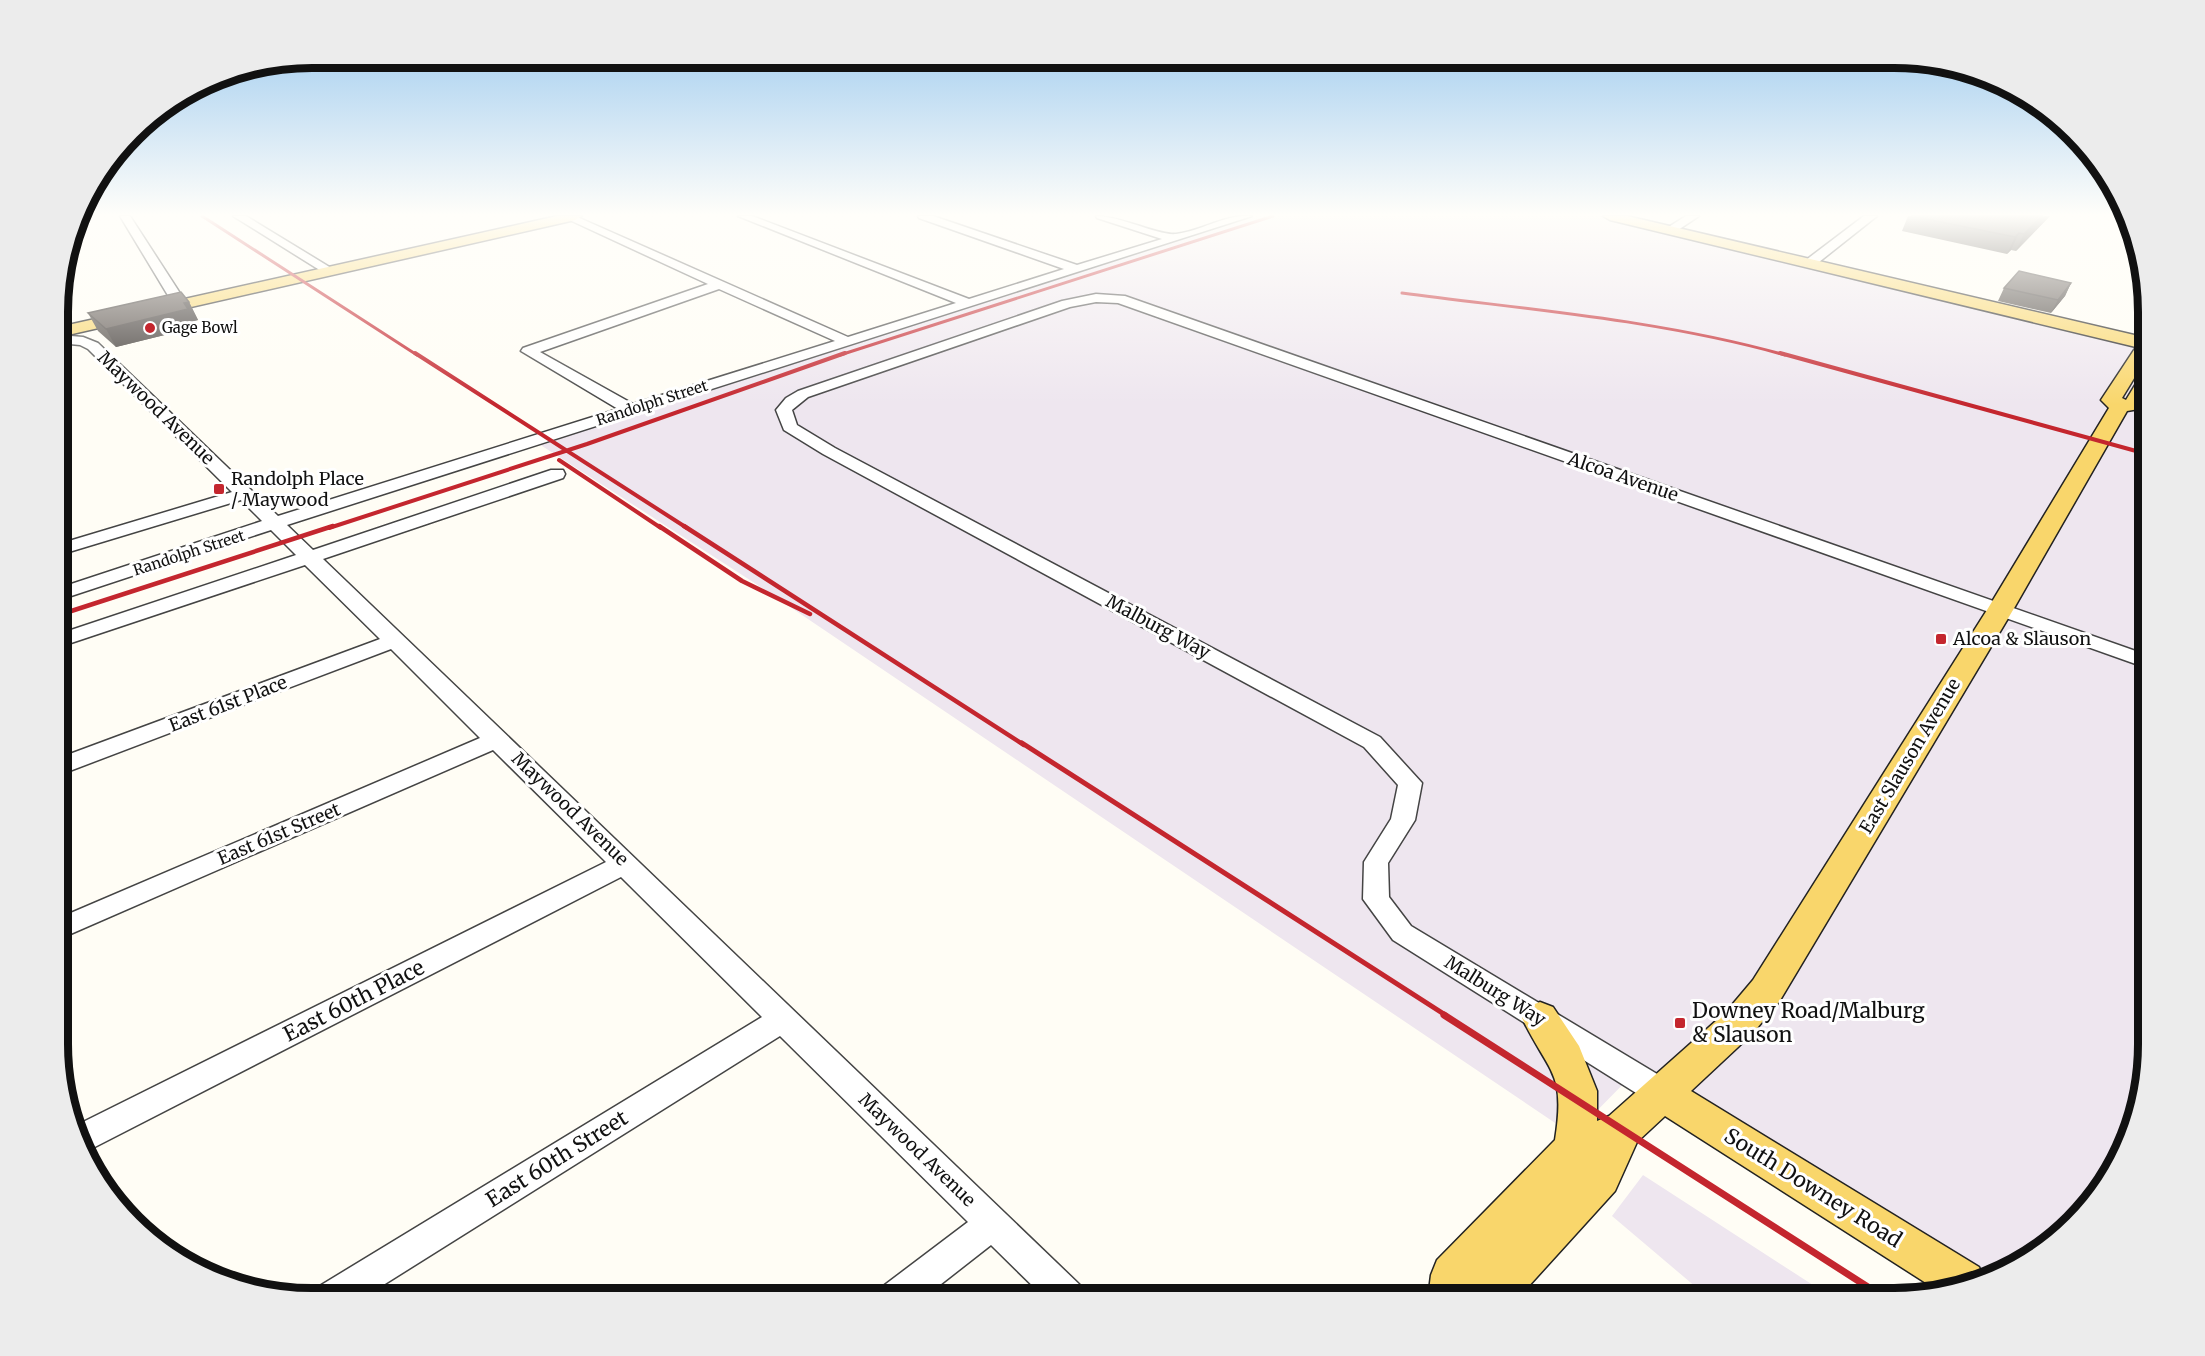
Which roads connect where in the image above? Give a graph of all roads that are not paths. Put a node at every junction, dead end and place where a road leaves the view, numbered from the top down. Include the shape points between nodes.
1 (165, 279) edge
2 (292, 279) edge
3 (707, 279) edge
4 (907, 279) edge
5 (1043, 279) edge
6 (1878, 279) edge
7 (719, 285) junction
8 (1096, 298) joint
9 (968, 303) junction
10 (180, 304) junction
11 (80, 327) junction
12 (68, 330) edge
13 (68, 340) edge
14 (846, 341) junction
15 (2138, 342) edge
16 (93, 346) junction
17 (2138, 358) edge
18 (2138, 395) edge
19 (2120, 406) junction
20 (630, 409) junction
21 (556, 474) dead end
22 (243, 494) junction
23 (276, 525) junction
24 (68, 547) edge
25 (308, 557) junction
26 (68, 591) edge
27 (2000, 610) junction
28 (68, 638) edge
29 (397, 640) junction
30 (2138, 659) edge
31 (498, 739) junction
32 (68, 764) edge
33 (625, 864) junction
34 (68, 925) edge
35 (1540, 1018) junction
36 (783, 1019) junction
37 (1667, 1089) junction
38 (1623, 1129) junction
39 (85, 1136) edge
40 (1574, 1149) junction
41 (992, 1224) junction
42 (1960, 1279) edge
43 (358, 1288) edge
44 (908, 1288) edge
45 (1059, 1288) edge
46 (1451, 1288) edge
47 (1497, 1288) edge

1 - 10 street
2 - 10 main road
3 - 7 street
4 - 9 street
5 - 9 street, Randolph Street
6 - 15 main road
7 - 14 street
7 - 20 street via 528,351
8 - 27 street, Alcoa Avenue via 1120,299
8 - 35 street, Malburg Way via 1067,304 803,394 784,410 790,427 1372,742 1410,783 1404,820 1376,862 1376,899 1402,933
9 - 14 street, Randolph Street
10 - 11 main road
11 - 12 main road
11 - 16 main road
13 - 16 street, Maywood Avenue
14 - 20 street, Randolph Street
16 - 22 street, Maywood Avenue
17 - 19 main road, East Slauson Avenue via 2111,400
18 - 19 main road, East Slauson Avenue via 2132,405
19 - 27 main road, East Slauson Avenue
20 - 23 street, Randolph Street
21 - 25 street
22 - 23 street, Maywood Avenue
22 - 24 street
23 - 25 street, Maywood Avenue
23 - 26 street, Randolph Street
25 - 28 street
25 - 29 street, Maywood Avenue
27 - 30 street, Alcoa Avenue
27 - 37 main road, East Slauson Avenue via 1766,991 1739,1023
29 - 31 street, Maywood Avenue
29 - 32 street, East 61st Place
31 - 33 street, Maywood Avenue
31 - 34 street, East 61st Street
33 - 36 street, Maywood Avenue
33 - 39 street, East 60th Place
35 - 37 street, Malburg Way
35 - 40 main road via 1569,1064 1577,1085
36 - 41 street, Maywood Avenue
36 - 43 street, East 60th Street
37 - 38 main road, East Slauson Avenue
37 - 42 main road, South Downey Road
38 - 40 main road
38 - 47 main road via 1601,1177
40 - 46 main road via 1452,1275
41 - 44 street
41 - 45 street, Maywood Avenue

